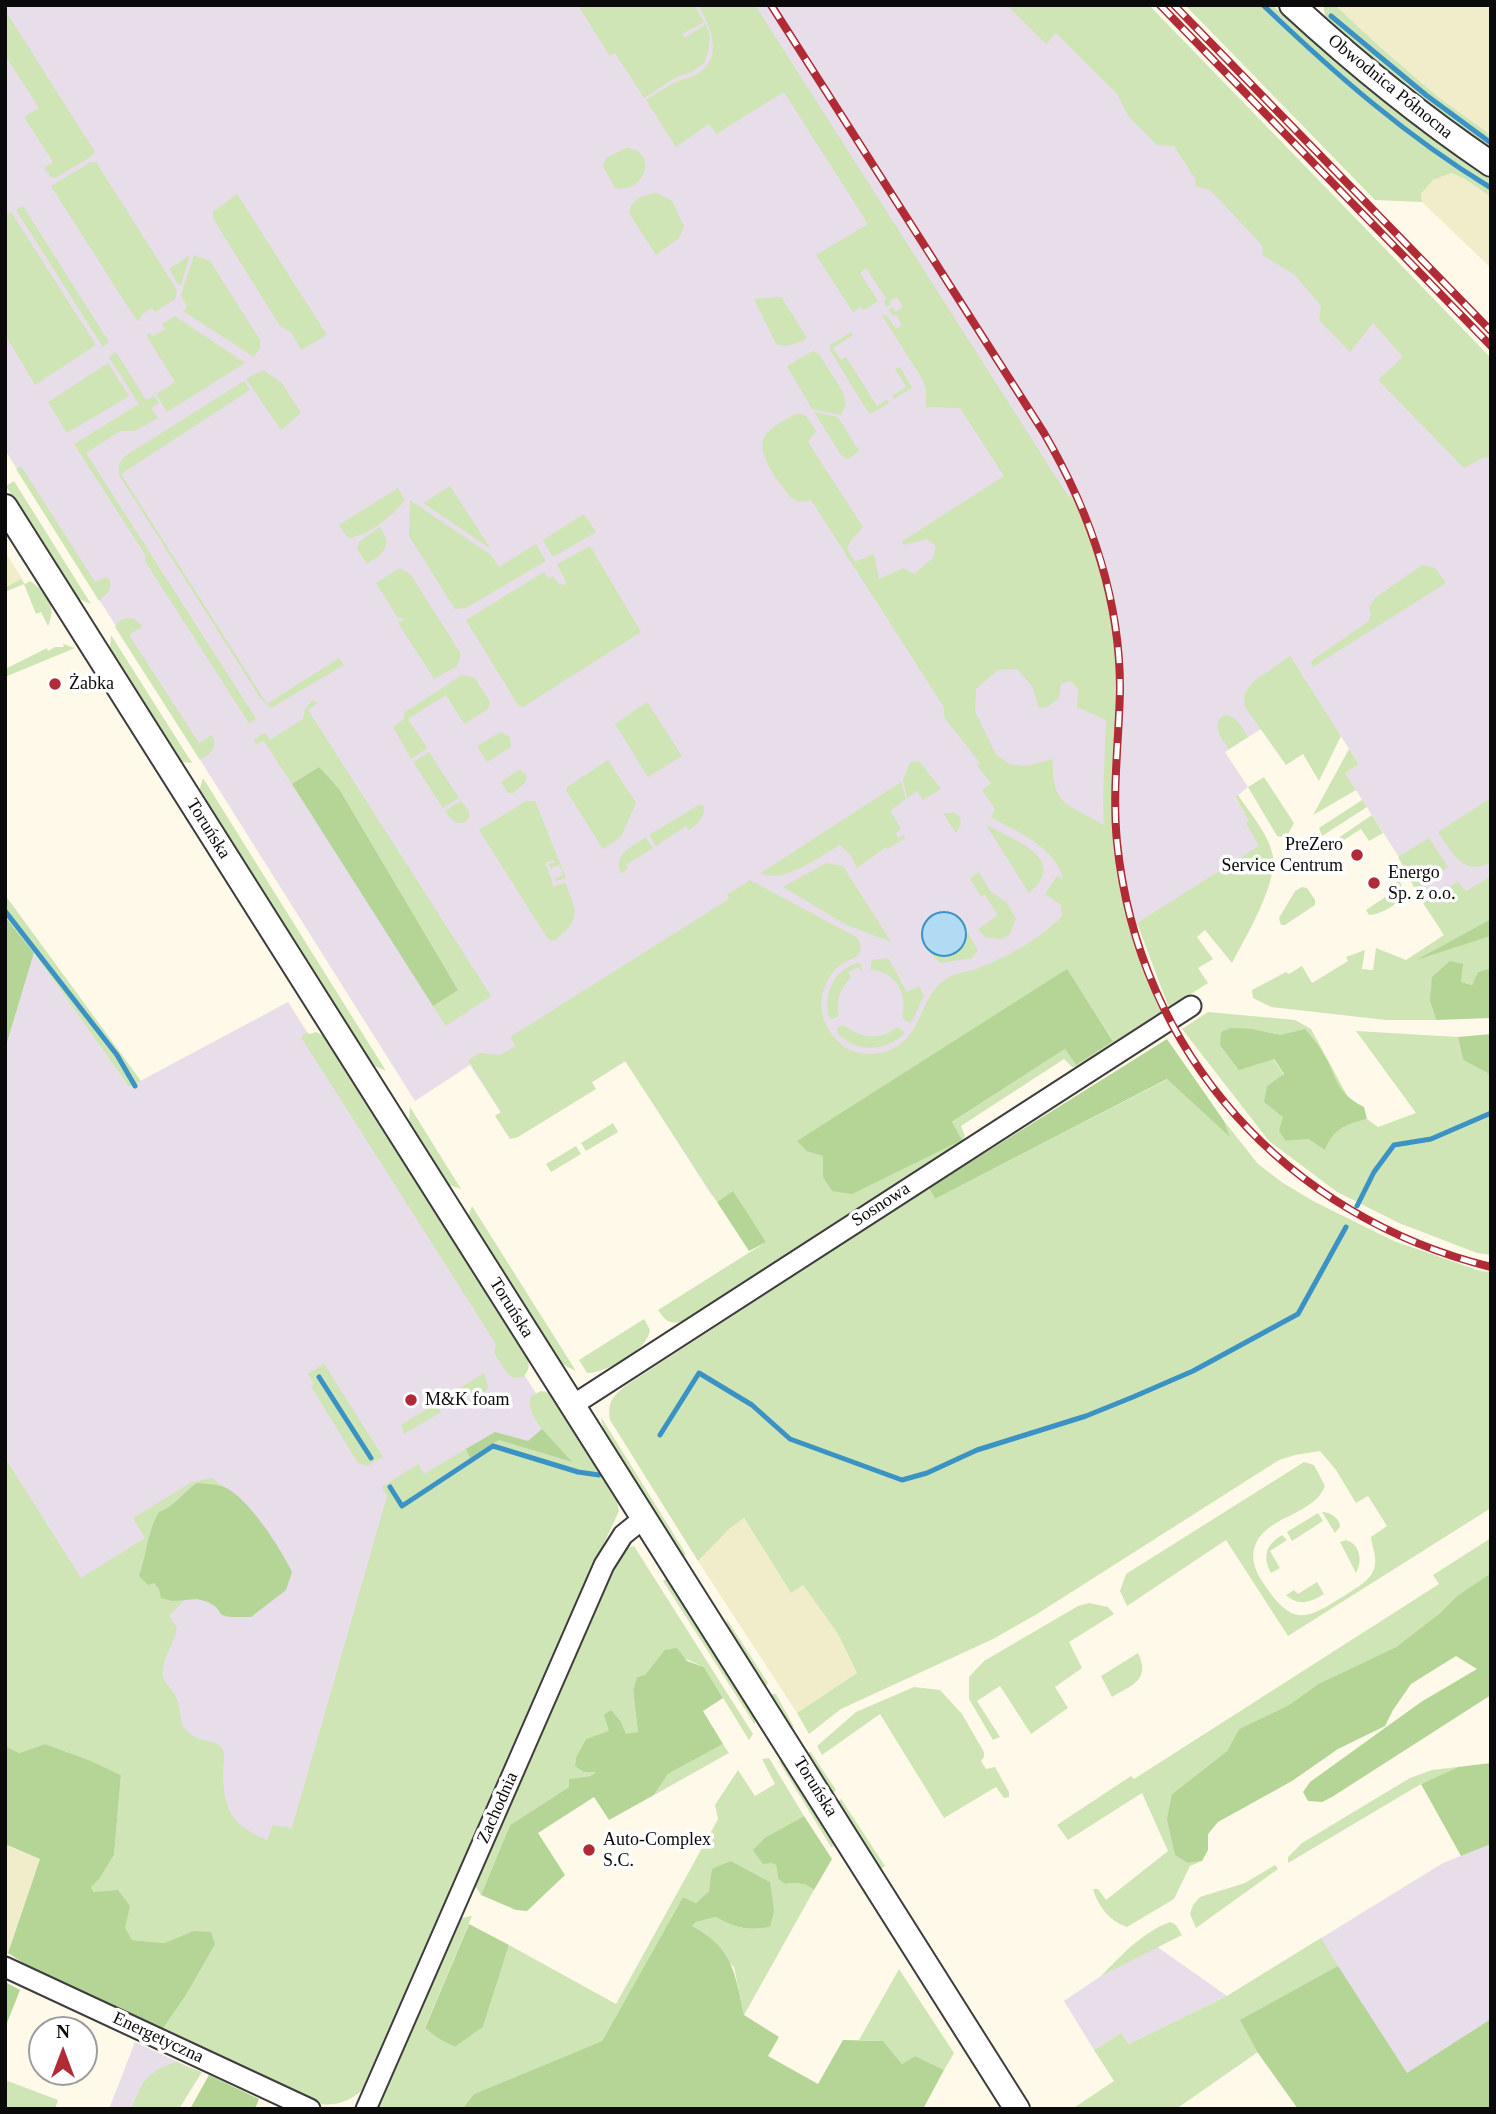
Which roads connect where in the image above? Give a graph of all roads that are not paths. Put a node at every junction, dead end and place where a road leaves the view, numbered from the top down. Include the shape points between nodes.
1 (1292, 5) edge
2 (1491, 164) edge
3 (5, 507) edge
4 (1191, 1006) dead end
5 (573, 1405) junction
6 (644, 1518) junction
7 (5, 1967) edge
8 (310, 2109) edge
9 (366, 2109) edge
10 (1017, 2109) edge

1 - 2 street, Obwodnica Północna via 1373,77
3 - 5 street, Toruńska
4 - 5 street, Sosnowa
5 - 6 street, Toruńska
6 - 9 street, Zachodnia via 623,1535 604,1565
6 - 10 street, Toruńska
7 - 8 street, Energetyczna

